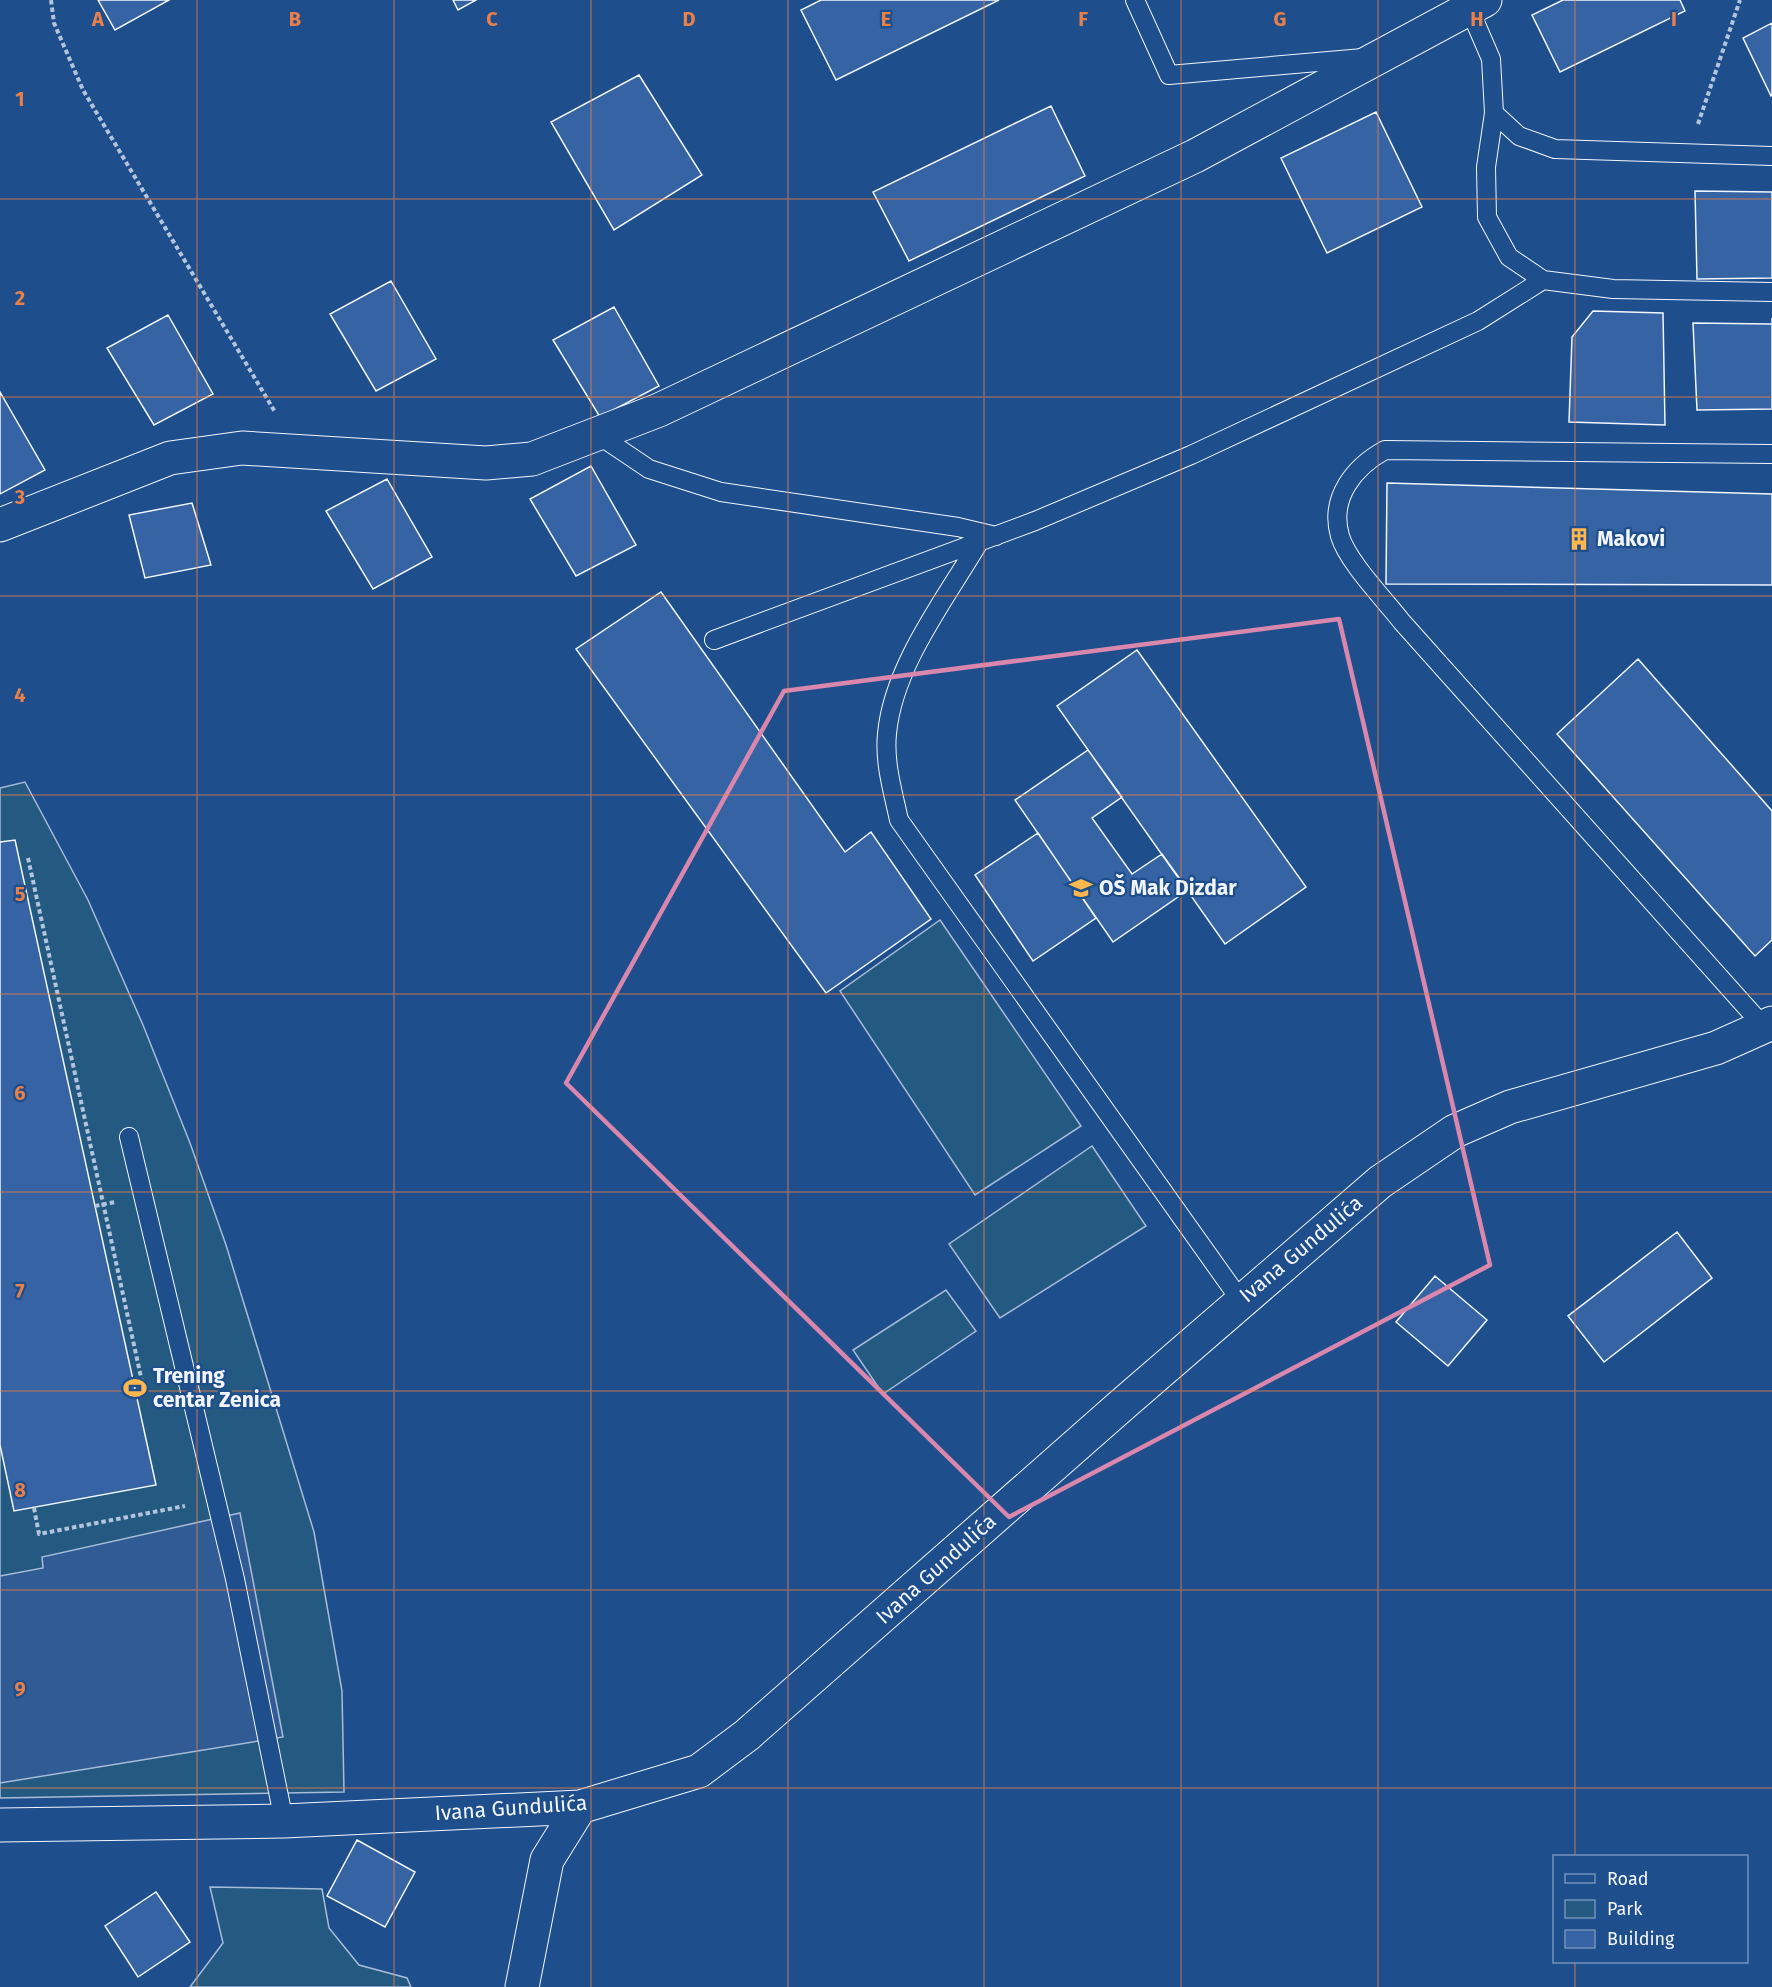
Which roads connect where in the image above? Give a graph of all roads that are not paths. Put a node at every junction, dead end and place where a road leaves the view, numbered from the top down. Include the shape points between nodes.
1 (1135, 0) edge
2 (1477, 4) edge
3 (1379, 57) junction
4 (1494, 114) junction
5 (1772, 156) edge
6 (1543, 280) junction
7 (1772, 292) edge
8 (597, 434) junction
9 (1772, 454) edge
10 (0, 525) edge
11 (987, 539) junction
12 (714, 639) dead end
13 (1768, 1026) edge
14 (129, 1137) dead end
15 (1241, 1300) junction
16 (580, 1807) junction
17 (284, 1821) junction
18 (0, 1825) edge
19 (522, 1987) edge

1 - 3 lane via 1169,75
2 - 3 street
2 - 4 lane via 1491,59
3 - 8 street via 1195,156 659,410
4 - 5 lane via 1519,136 1555,149
4 - 6 lane via 1486,167 1487,217 1509,257
6 - 7 lane via 1613,289
6 - 11 lane via 1478,321 1191,455
8 - 10 street via 532,459 486,463 242,448 170,458
8 - 11 lane via 649,469 722,492 958,527
9 - 13 lane via 1385,450 1352,474 1342,494 1337,518 1340,537 1350,555 1402,622
11 - 12 lane
11 - 15 lane via 904,668 891,702 886,736 899,820
13 - 15 street, Ivana Gundulića via 1716,1048 1510,1107 1455,1131 1380,1182
14 - 17 lane via 235,1579
15 - 16 street, Ivana Gundulića via 747,1735 699,1771
16 - 17 street, Ivana Gundulića
16 - 19 street via 547,1860
17 - 18 street, Ivana Gundulića

